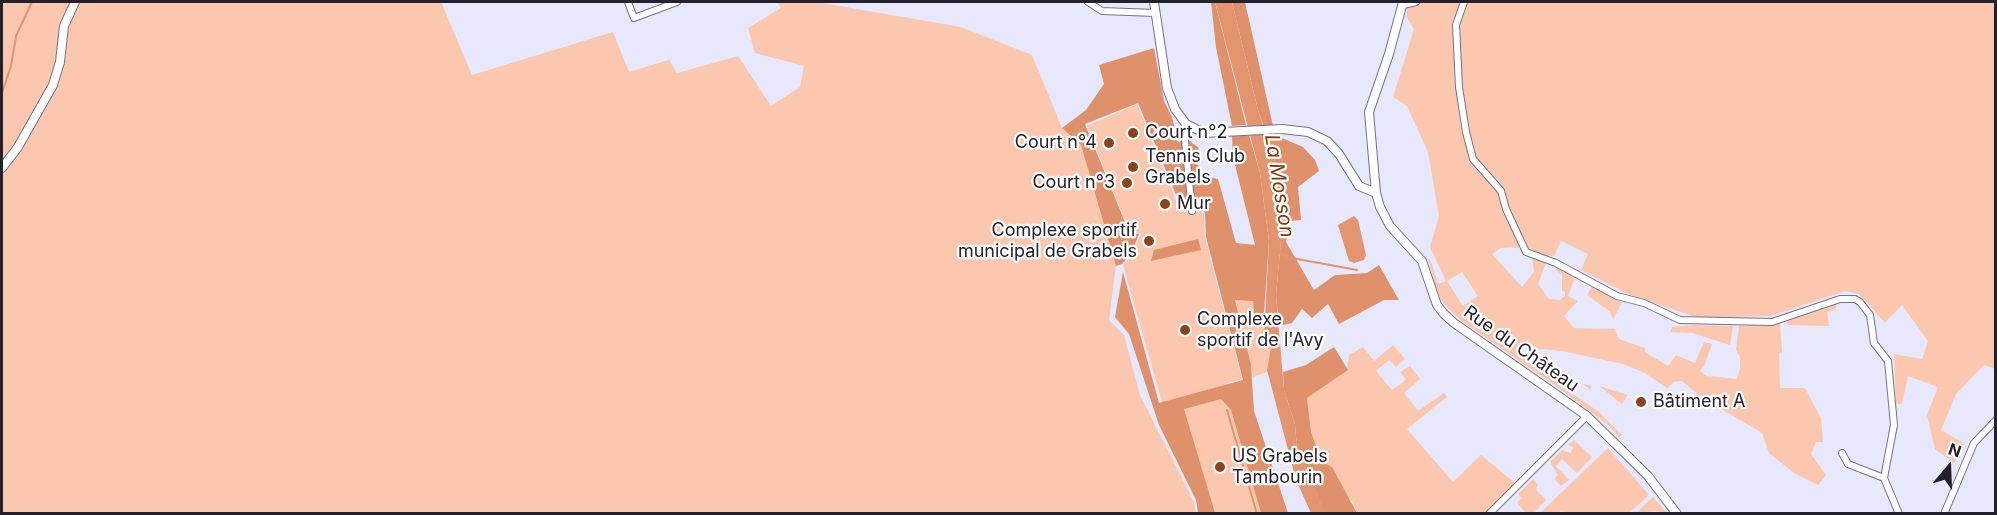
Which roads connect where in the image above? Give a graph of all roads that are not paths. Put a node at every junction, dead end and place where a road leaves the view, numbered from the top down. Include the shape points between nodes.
1 (75, 2) edge
2 (628, 2) edge
3 (677, 2) edge
4 (1088, 2) edge
5 (1155, 2) edge
6 (1416, 2) edge
7 (1464, 2) edge
8 (1403, 3) edge
9 (1156, 13) junction
10 (1189, 126) junction
11 (2, 168) edge
12 (1376, 193) junction
13 (1192, 211) dead end
14 (1587, 416) junction
15 (1995, 420) edge
16 (1842, 453) dead end
17 (1884, 478) junction
18 (1489, 513) edge
19 (1677, 513) edge
20 (1899, 513) edge
21 (1944, 513) edge

1 - 11 street via 64,26 53,85
2 - 3 street via 634,18
4 - 9 street via 1102,11
5 - 9 street
6 - 8 street
7 - 17 street via 1456,25 1466,132 1473,159 1501,191 1526,252 1556,263 1617,296 1644,303 1680,320 1772,322 1824,303 1855,299 1866,307 1874,343 1888,361 1894,412
8 - 12 street via 1369,112
9 - 10 street via 1167,88 1175,109
10 - 12 street via 1218,133 1282,129 1308,132 1340,153 1359,186
10 - 13 street via 1186,162
12 - 14 street, Rue du Château via 1390,226 1422,261 1444,314
14 - 18 street
14 - 19 street, Rue du Château via 1648,476
15 - 21 street via 1974,443
16 - 17 street via 1848,464
17 - 20 street

